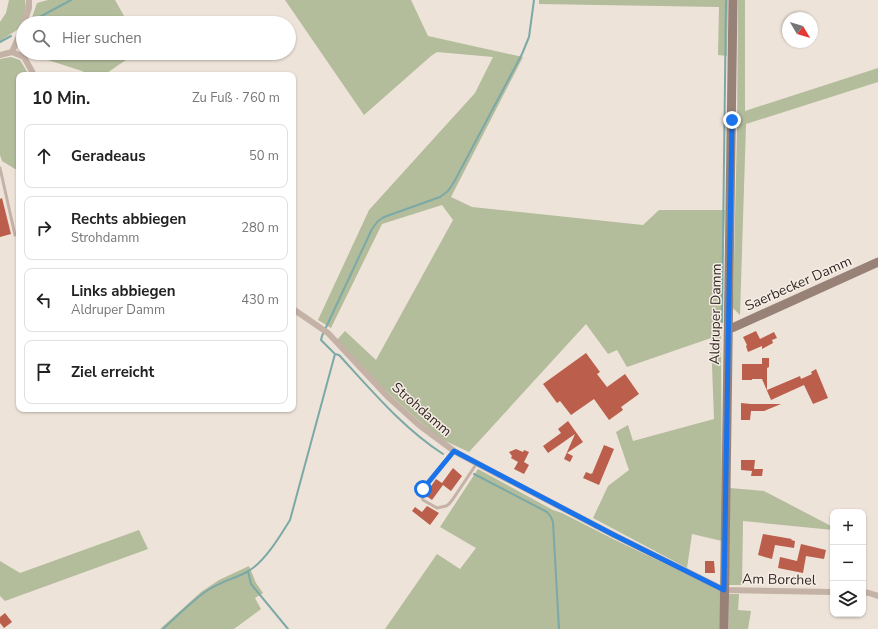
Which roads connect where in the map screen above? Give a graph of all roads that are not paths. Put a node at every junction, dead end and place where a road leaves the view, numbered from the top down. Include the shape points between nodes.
1 (29, 0) edge
2 (733, 0) edge
3 (26, 16) edge
4 (16, 43) edge
5 (12, 52) junction
6 (16, 54) edge
7 (0, 55) edge
8 (26, 60) edge
9 (32, 72) edge
10 (0, 168) edge
11 (14, 235) dead end
12 (878, 262) edge
13 (296, 311) edge
14 (729, 328) junction
15 (454, 451) junction
16 (477, 463) junction
17 (724, 590) junction
18 (830, 592) edge
19 (866, 592) edge
20 (878, 596) edge
21 (724, 629) edge

1 - 3 street
2 - 14 street, Aldruper Damm
4 - 5 street
5 - 6 street
5 - 7 street
8 - 9 street
10 - 11 lane
12 - 14 street, Saerbecker Damm
13 - 15 street, Strohdamm via 328,333 387,396 419,425
14 - 17 street, Aldruper Damm
15 - 16 street, Strohdamm
15 - 16 lane via 421,492 423,500 436,508 448,504
16 - 17 street, Strohdamm
17 - 18 street, Am Borchel
17 - 21 street, Aldruper Damm
19 - 20 street

